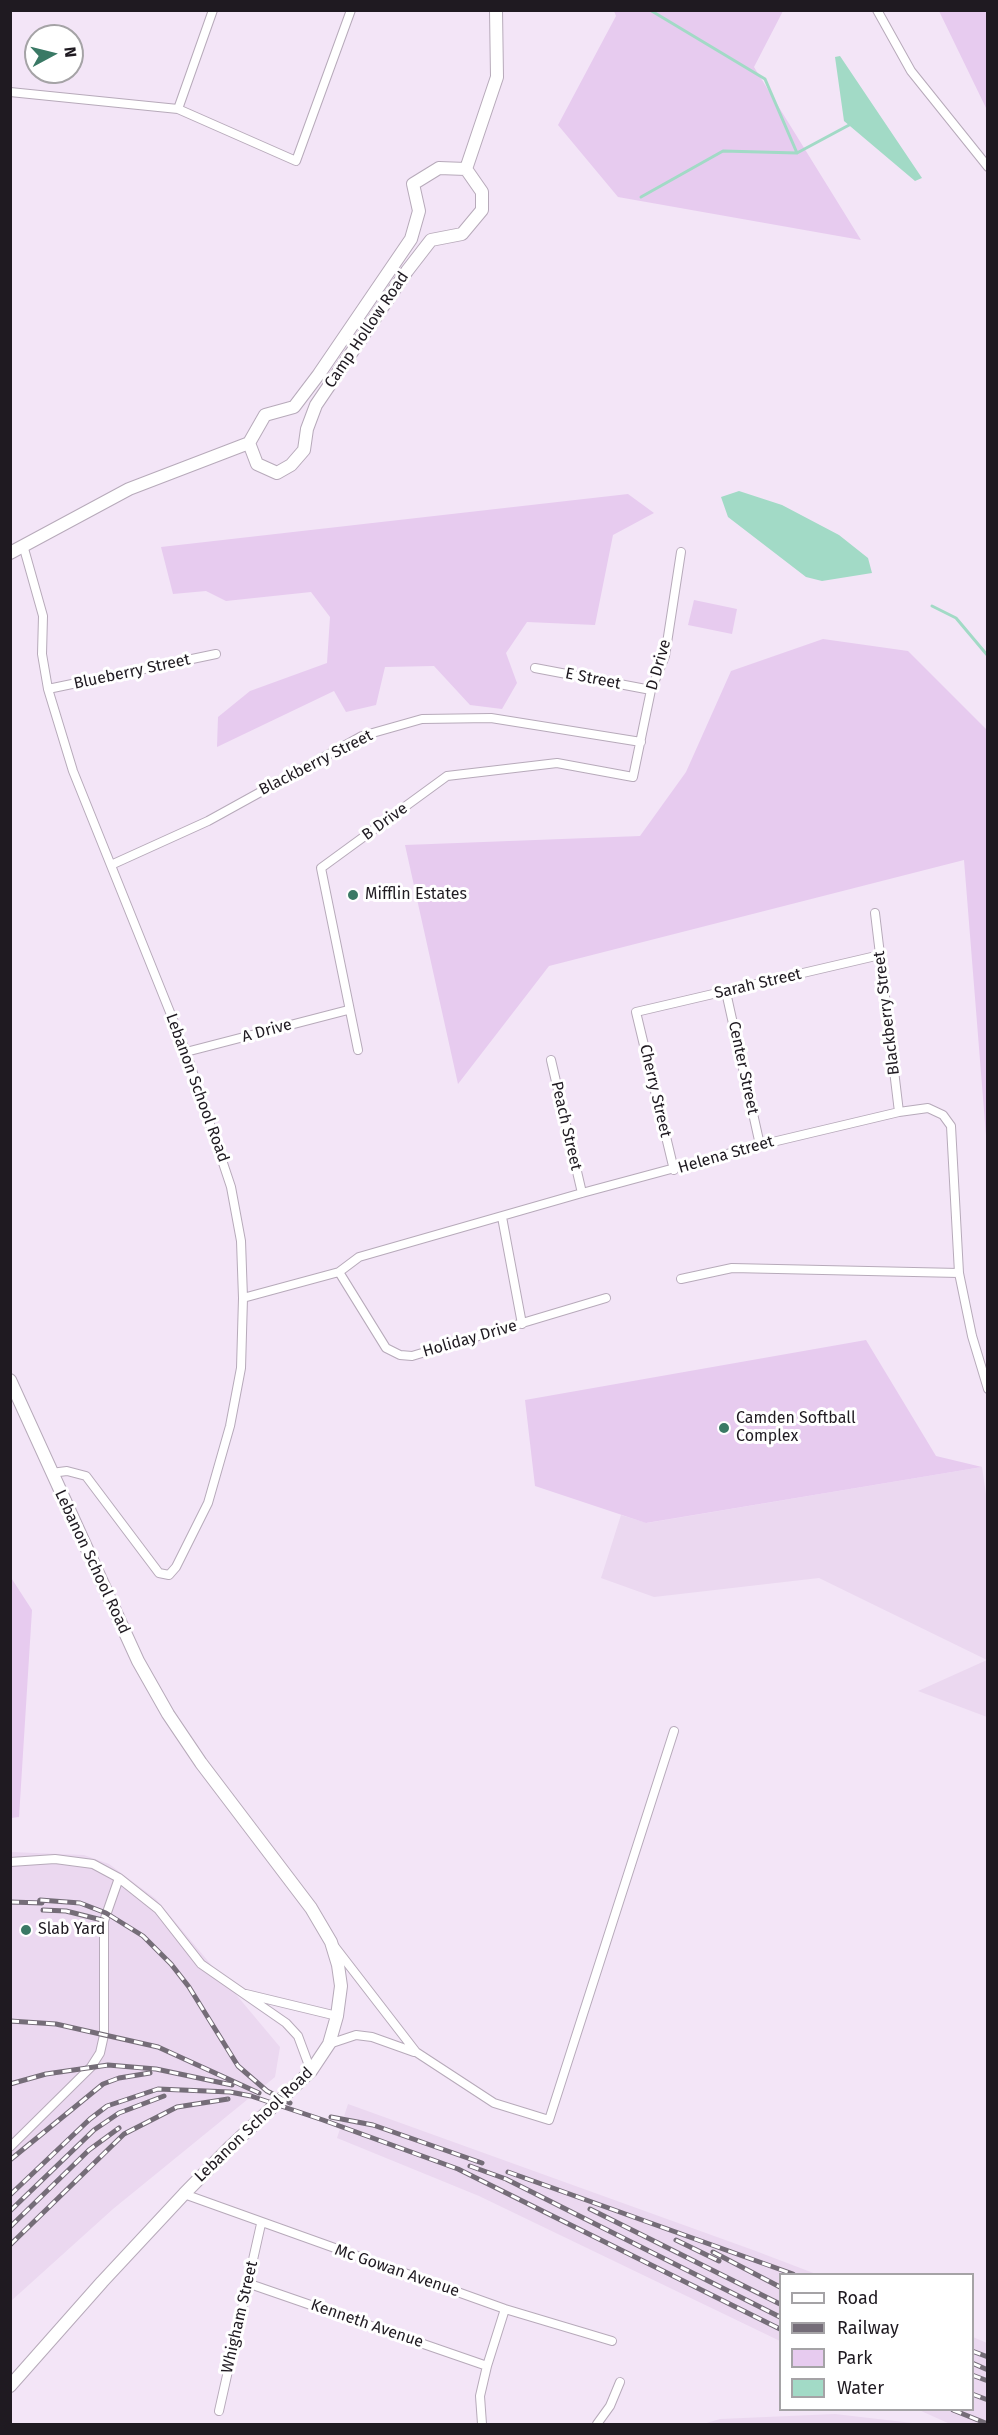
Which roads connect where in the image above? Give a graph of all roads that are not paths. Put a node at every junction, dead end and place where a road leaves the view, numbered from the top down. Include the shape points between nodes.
1 (213, 10) edge
2 (351, 10) edge
3 (496, 10) edge
4 (877, 10) edge
5 (10, 92) edge
6 (178, 109) junction
7 (987, 167) edge
8 (466, 169) junction
9 (249, 443) junction
10 (23, 545) junction
11 (681, 552) dead end
12 (10, 554) edge
13 (216, 654) dead end
14 (535, 668) dead end
15 (48, 689) junction
16 (651, 690) junction
17 (641, 742) junction
18 (633, 777) joint
19 (111, 865) junction
20 (875, 913) dead end
21 (880, 955) junction
22 (726, 992) junction
23 (348, 1010) junction
24 (636, 1012) joint
25 (358, 1050) dead end
26 (186, 1052) junction
27 (551, 1060) dead end
28 (899, 1112) junction
29 (760, 1145) junction
30 (674, 1170) junction
31 (582, 1193) junction
32 (502, 1217) junction
33 (339, 1272) junction
34 (959, 1273) junction
35 (681, 1279) dead end
36 (243, 1298) junction
37 (606, 1298) dead end
38 (522, 1324) junction
39 (10, 1380) edge
40 (987, 1389) edge
41 (51, 1473) junction
42 (674, 1731) dead end
43 (10, 1862) edge
44 (119, 1878) junction
45 (331, 1942) junction
46 (237, 1991) junction
47 (337, 2016) junction
48 (329, 2044) junction
49 (416, 2052) junction
50 (311, 2071) junction
51 (10, 2147) edge
52 (184, 2194) junction
53 (261, 2224) junction
54 (247, 2283) junction
55 (505, 2309) junction
56 (612, 2341) dead end
57 (487, 2366) junction
58 (620, 2382) dead end
59 (10, 2386) edge
60 (219, 2411) dead end
61 (482, 2424) edge
62 (597, 2424) edge

1 - 6 street
2 - 6 street via 296,161
3 - 8 main road via 496,77
4 - 7 street via 912,71
5 - 6 street
8 - 9 main road, Camp Hollow Road via 439,168 413,184 419,211 411,239 294,407 265,416
8 - 9 main road, Camp Hollow Road via 482,192 482,210 462,234 431,240 407,271 316,405 304,450 277,473 257,464
9 - 10 main road via 129,489
10 - 12 main road
10 - 15 street, Lebanon School Road via 44,616 42,654
11 - 16 street, D Drive via 665,656
13 - 15 street, Blueberry Street
14 - 16 street, E Street
15 - 19 street, Lebanon School Road via 73,771
16 - 17 street, D Drive
17 - 18 street, D Drive
17 - 19 street, Blackberry Street via 491,718 422,719 362,736 208,821
18 - 23 street, B Drive via 556,763 447,776 321,868
19 - 26 street, Lebanon School Road
20 - 21 street, Blackberry Street
21 - 22 street, Sarah Street
21 - 28 street, Blackberry Street
22 - 24 street, Sarah Street
22 - 29 street, Center Street
23 - 25 street, B Drive
23 - 26 street, A Drive
24 - 30 street, Cherry Street
26 - 36 street, Lebanon School Road via 231,1187 241,1241
27 - 31 street, Peach Street
28 - 29 street, Helena Street
28 - 34 street, Helena Street via 928,1108 943,1115 951,1126
29 - 30 street, Helena Street
30 - 31 street, Helena Street
31 - 32 street, Helena Street
32 - 33 street, Helena Street via 359,1257
32 - 38 street
33 - 36 street, Helena Street
33 - 38 street, Holiday Drive via 386,1348 399,1355 412,1356
34 - 35 street via 732,1268
34 - 40 street, Helena Street
36 - 41 street, Lebanon School Road via 241,1368 230,1426 208,1503 169,1575 159,1573 86,1476 67,1471
37 - 38 street, Holiday Drive
39 - 41 main road
41 - 45 main road, Lebanon School Road via 138,1661 168,1714 311,1908
42 - 49 street via 549,2120 494,2103
43 - 44 street via 55,1859 93,1864
44 - 46 street via 158,1909 201,1964
44 - 51 street via 104,1921 104,2035 100,2053 91,2067
45 - 47 main road, Lebanon School Road via 340,1986
45 - 49 street
46 - 47 street
46 - 50 street via 286,2023 298,2036
47 - 48 main road, Lebanon School Road
48 - 49 street via 356,2036 372,2037
48 - 50 main road, Lebanon School Road
50 - 52 main road, Lebanon School Road
52 - 53 street, Mc Gowan Avenue
52 - 59 main road, Lebanon School Road
53 - 54 street, Whigham Street
53 - 55 street, Mc Gowan Avenue
54 - 57 street, Kenneth Avenue
54 - 60 street, Whigham Street
55 - 56 street, Mc Gowan Avenue
55 - 57 street
57 - 61 street via 480,2396
58 - 62 street

